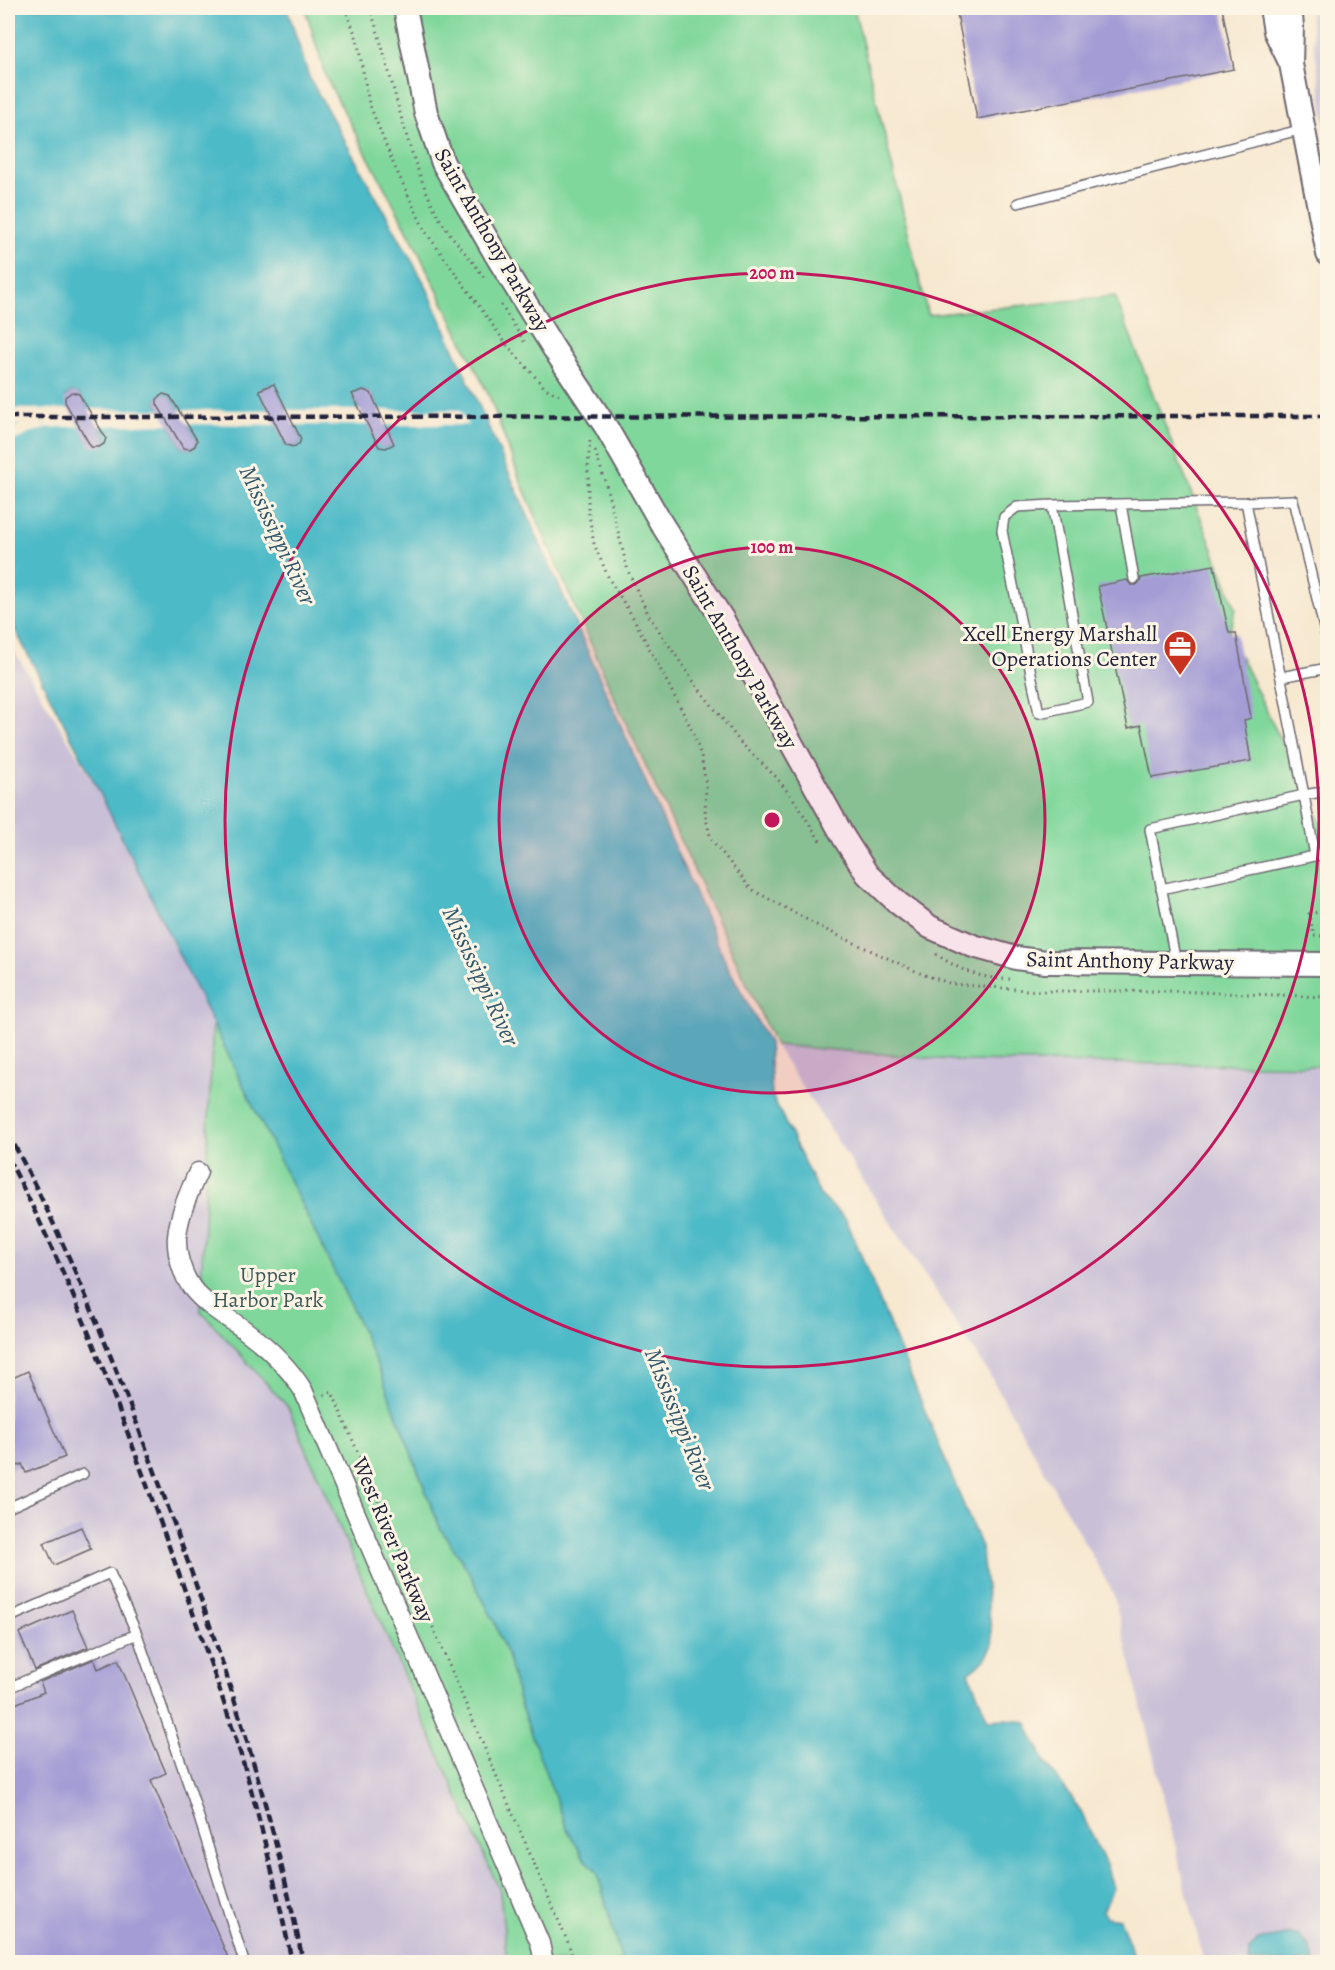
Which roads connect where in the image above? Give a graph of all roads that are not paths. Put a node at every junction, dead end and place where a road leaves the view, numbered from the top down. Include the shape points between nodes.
1 (405, 8) edge
2 (1271, 8) edge
3 (1290, 8) edge
4 (1291, 64) junction
5 (1303, 129) junction
6 (1018, 203) dead end
7 (1328, 254) edge
8 (1246, 502) junction
9 (1121, 504) junction
10 (1052, 505) junction
11 (1134, 579) dead end
12 (1328, 644) edge
13 (1328, 668) edge
14 (1281, 677) junction
15 (1328, 790) edge
16 (1304, 795) junction
17 (1328, 853) edge
18 (1315, 856) junction
19 (1161, 889) junction
20 (1176, 963) junction
21 (1328, 964) edge
22 (198, 1172) dead end
23 (83, 1474) dead end
24 (8, 1508) edge
25 (8, 1618) edge
26 (137, 1634) junction
27 (8, 1688) edge
28 (244, 1962) edge
29 (544, 1962) edge

1 - 20 street, Saint Anthony Parkway via 426,113 443,163 723,620 867,874 930,927 972,946 1046,962
2 - 4 street via 1275,31
3 - 4 street
4 - 5 street
5 - 6 lane
5 - 7 street
8 - 9 lane
8 - 12 lane via 1293,500
8 - 14 lane
9 - 10 lane
9 - 11 lane
10 - 10 lane via 1017,507 1004,517 1002,531 1039,713 1088,702
13 - 14 lane
14 - 16 lane
15 - 16 lane
16 - 18 lane
16 - 19 lane via 1150,829
17 - 18 lane
18 - 19 lane
19 - 20 lane
20 - 21 street, Saint Anthony Parkway
22 - 29 street, West River Parkway via 185,1200 177,1236 179,1260 192,1288 280,1359 303,1390 540,1943
23 - 24 lane
25 - 26 lane via 110,1573
26 - 27 lane
26 - 28 lane

